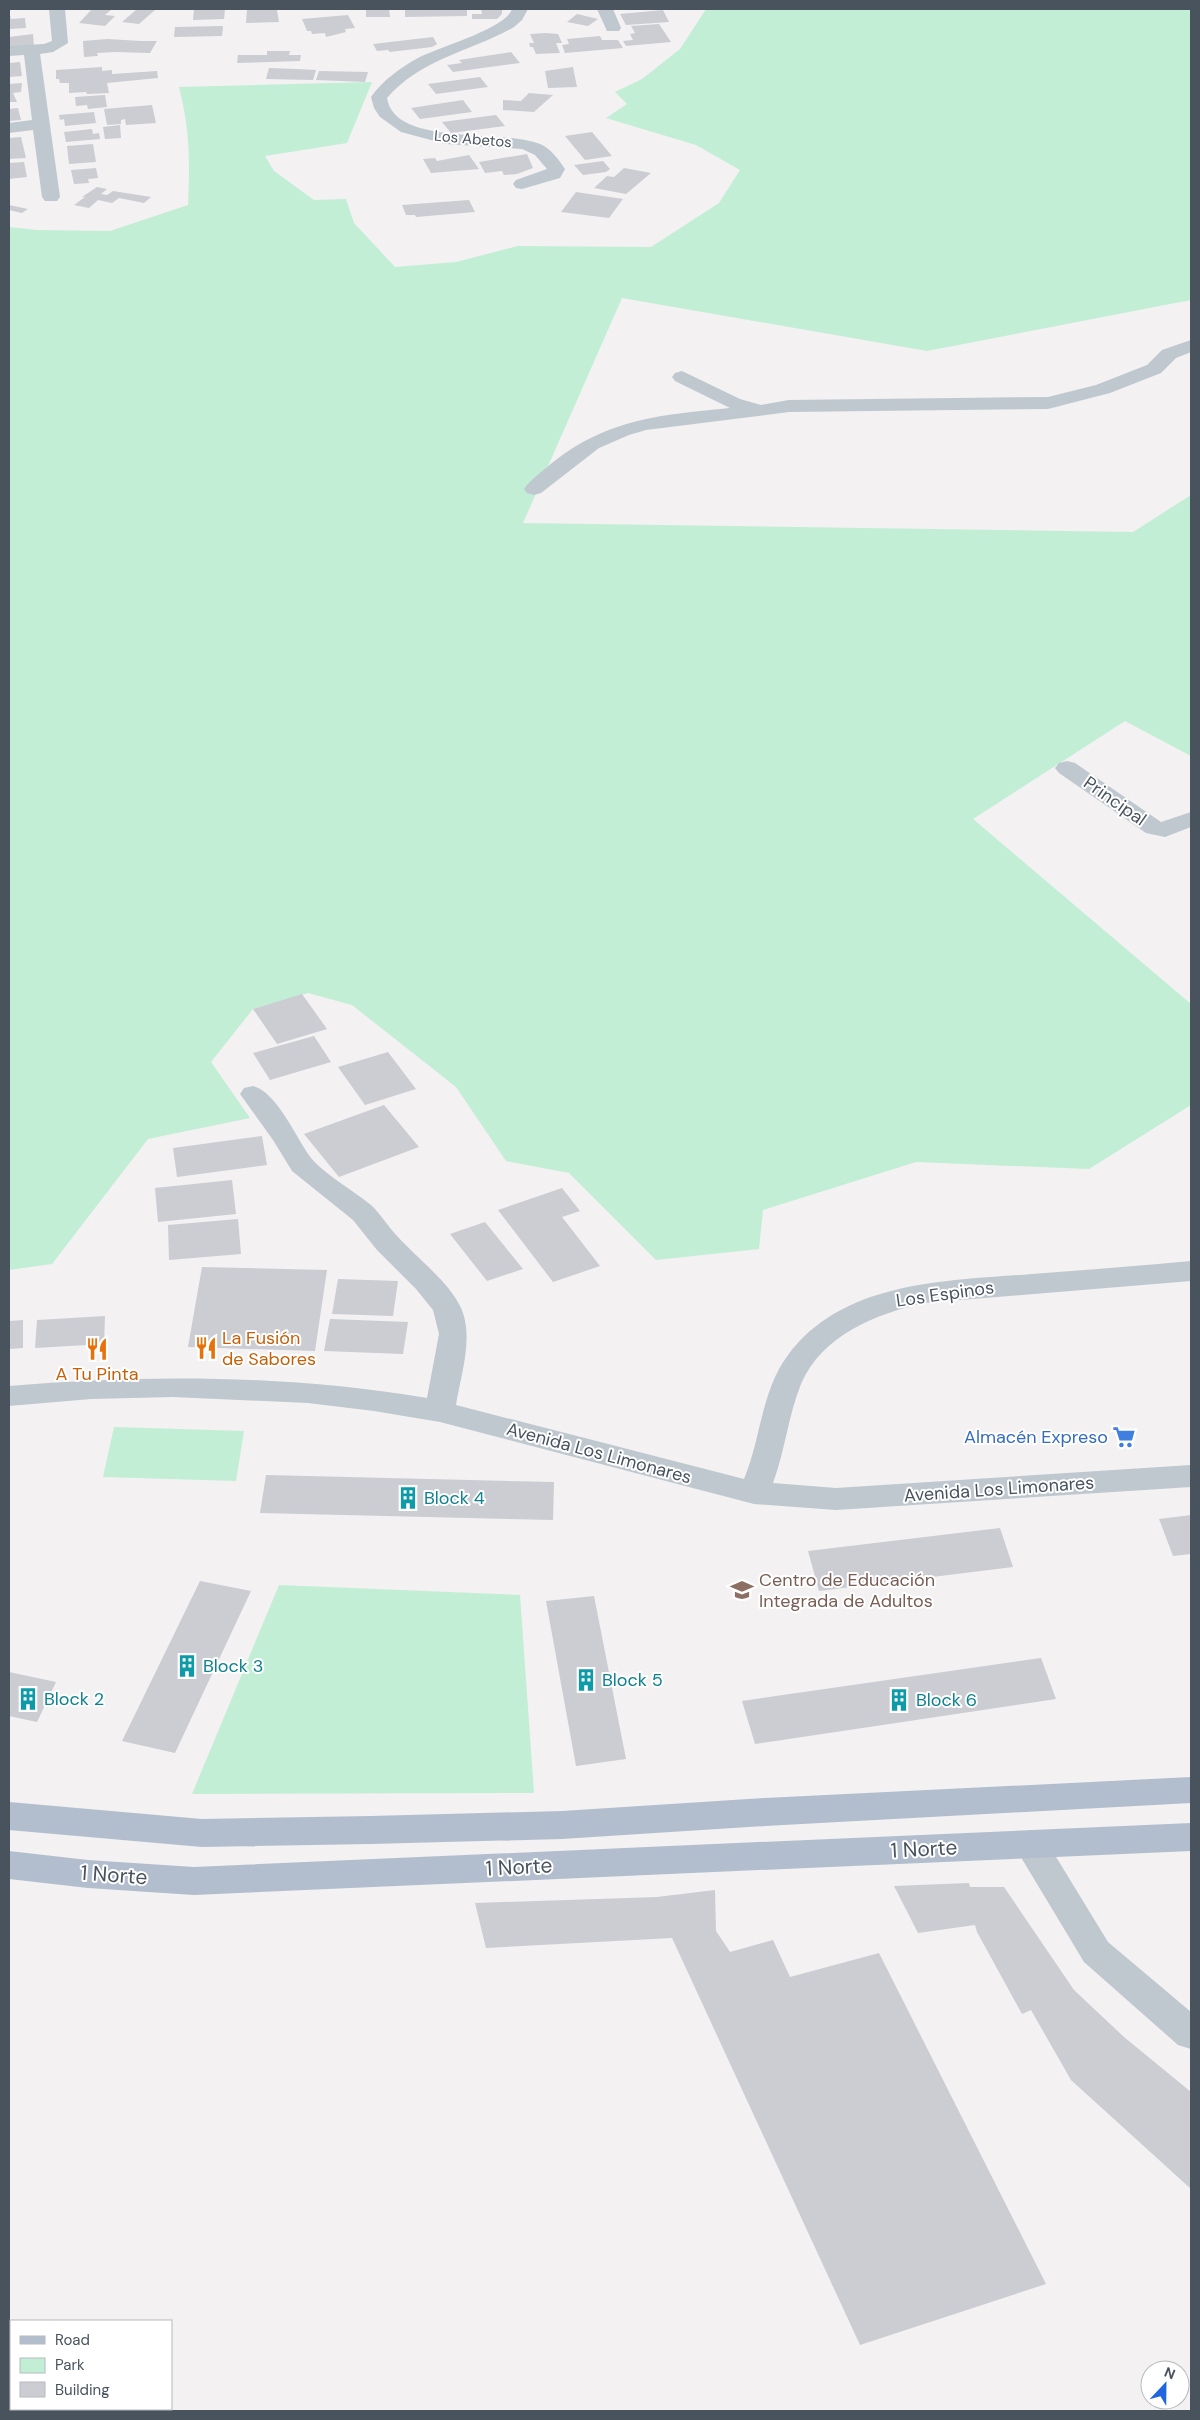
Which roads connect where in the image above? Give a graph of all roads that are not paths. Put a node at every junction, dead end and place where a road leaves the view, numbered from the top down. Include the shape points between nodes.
1 (58, 9) edge
2 (520, 9) edge
3 (604, 9) edge
4 (613, 28) dead end
5 (31, 50) junction
6 (9, 51) edge
7 (42, 124) junction
8 (9, 128) edge
9 (522, 184) dead end
10 (51, 198) dead end
11 (1191, 346) edge
12 (682, 377) dead end
13 (764, 412) junction
14 (534, 489) dead end
15 (1067, 768) dead end
16 (1191, 818) edge
17 (253, 1094) dead end
18 (1191, 1271) edge
19 (9, 1396) edge
20 (440, 1411) junction
21 (1191, 1476) edge
22 (754, 1492) junction
23 (1191, 1790) edge
24 (15, 1817) edge
25 (1191, 1837) edge
26 (1030, 1844) junction
27 (9, 1865) edge
28 (1191, 2034) edge

1 - 5 street via 60,43 56,47
2 - 9 street, Los Abetos via 516,18 503,26 440,53 401,76 379,97 380,107 389,117 421,134 516,143 539,150 556,169 554,174
3 - 4 street
5 - 6 street
5 - 7 street
7 - 8 street
7 - 10 street
11 - 13 street via 1169,354 1154,369 1103,389 1048,403 789,406
12 - 13 street via 733,403
13 - 14 street via 646,424 601,439
15 - 16 street, Principal via 1154,828 1165,830
17 - 20 street via 302,1164 364,1213 446,1308 454,1334
18 - 22 street, Los Espinos via 924,1293 896,1298 845,1319 810,1348 787,1383 766,1462
19 - 20 street, Avenida Los Limonares via 91,1389 241,1388 317,1394
20 - 22 street, Avenida Los Limonares
21 - 22 street, Avenida Los Limonares via 836,1499
23 - 24 main road via 562,1825 371,1830 202,1833
25 - 26 main road, 1 Norte
26 - 27 main road, 1 Norte via 194,1881
26 - 28 street via 1096,1952

